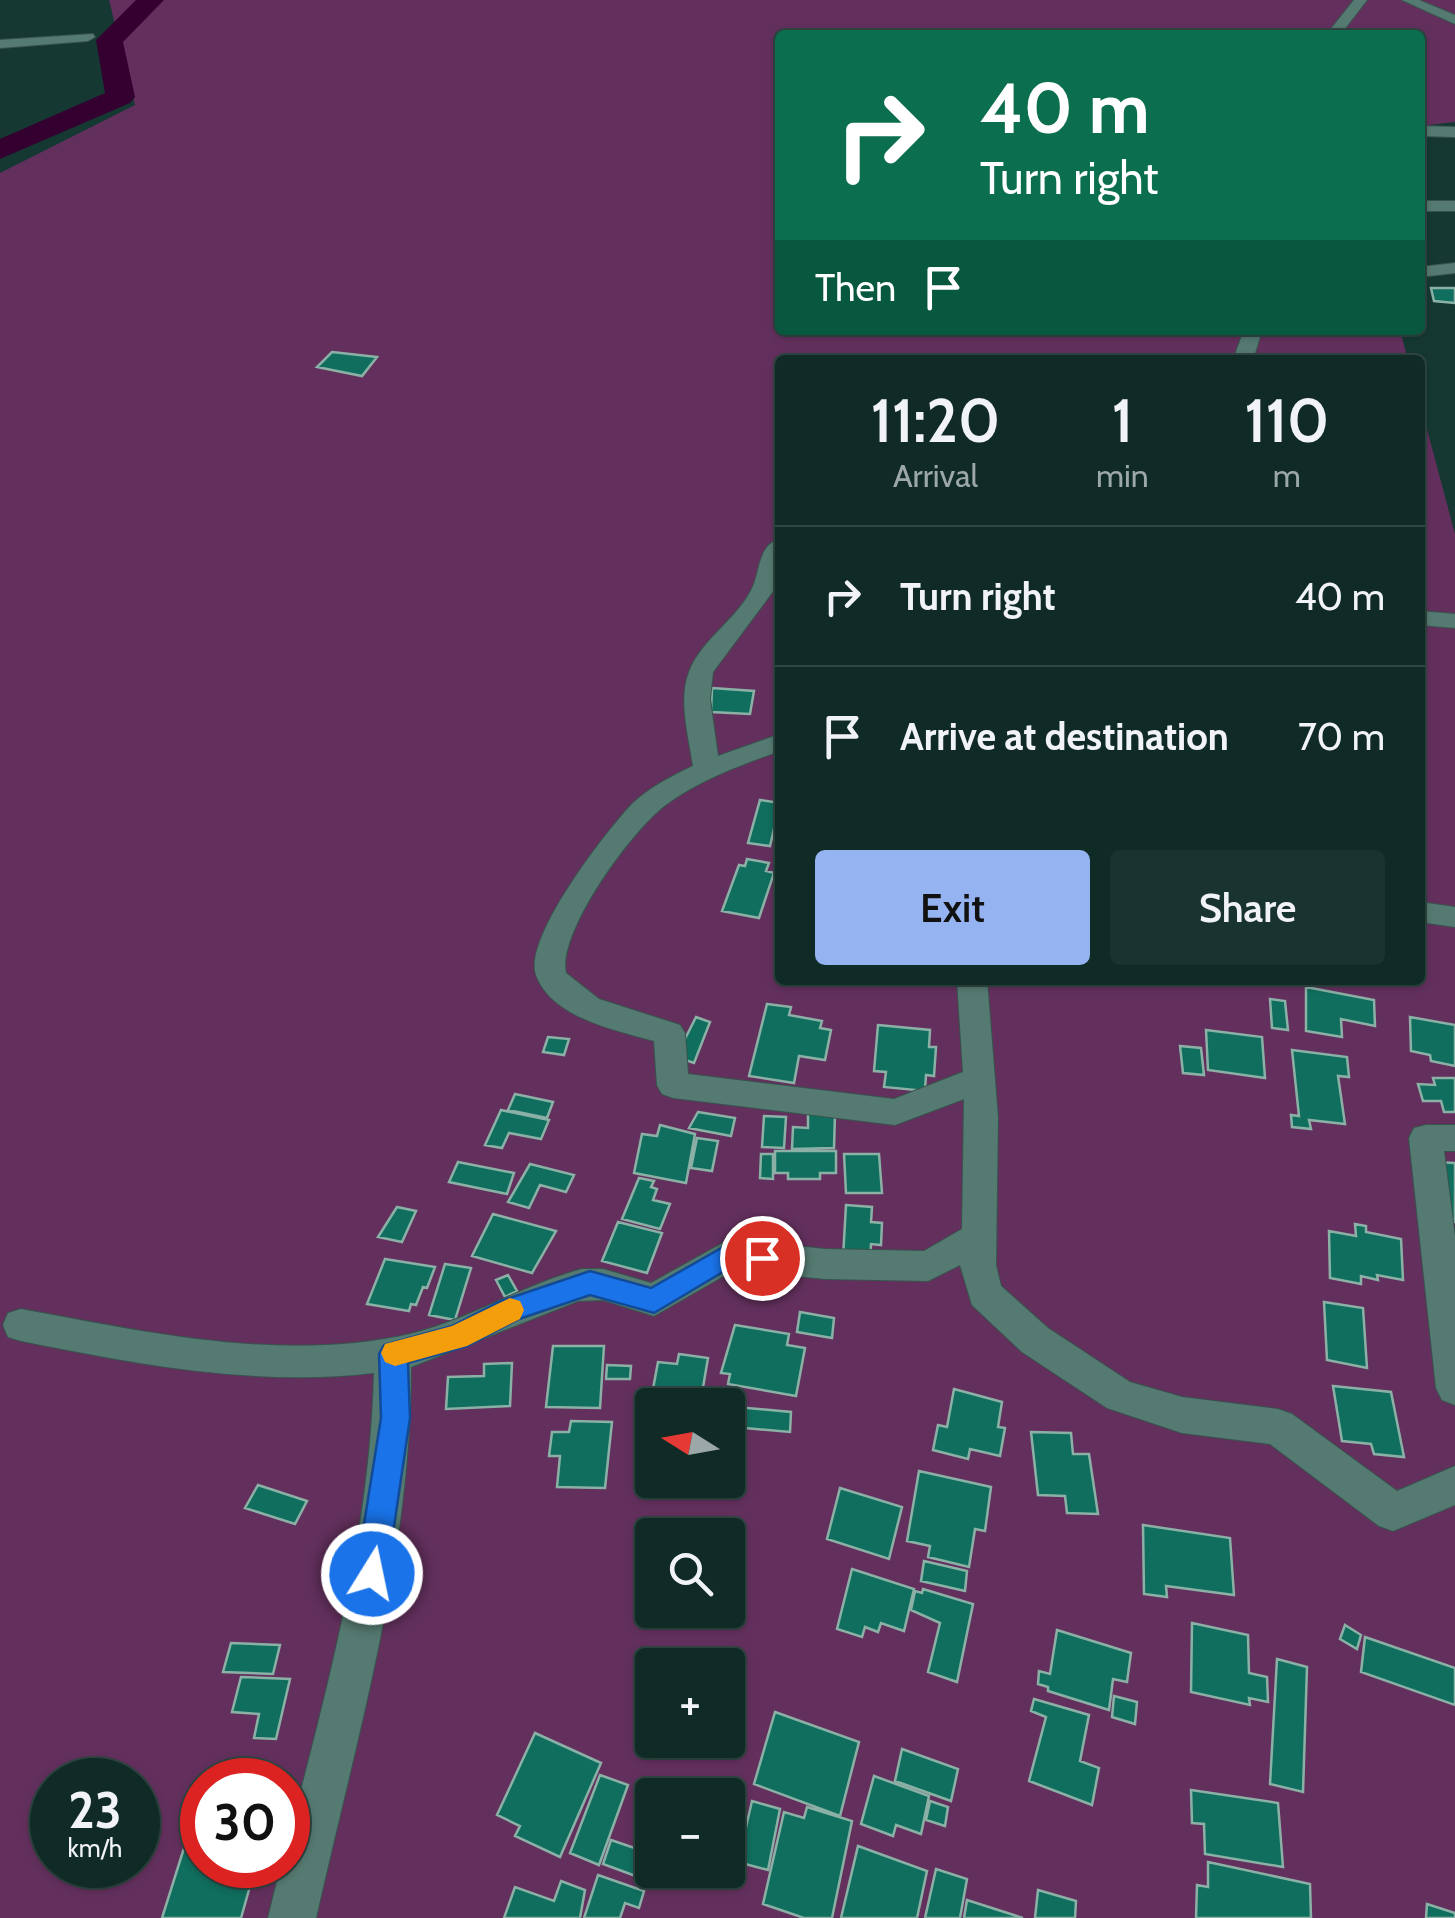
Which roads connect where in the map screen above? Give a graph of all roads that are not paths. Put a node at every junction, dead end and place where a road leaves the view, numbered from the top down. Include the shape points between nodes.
1 (1361, 0) edge
2 (1408, 0) edge
3 (1455, 20) edge
4 (1337, 30) edge
5 (88, 37) dead end
6 (0, 44) edge
7 (1425, 132) edge
8 (1455, 132) edge
9 (1425, 206) edge
10 (1455, 206) edge
11 (1455, 268) edge
12 (1425, 271) edge
13 (775, 554) edge
14 (1425, 618) edge
15 (1455, 621) edge
16 (775, 744) edge
17 (706, 768) junction
18 (1425, 913) edge
19 (1455, 916) edge
20 (972, 985) edge
21 (980, 1080) junction
22 (1455, 1138) edge
23 (977, 1238) junction
24 (928, 1266) junction
25 (985, 1294) junction
26 (21, 1326) dead end
27 (394, 1354) junction
28 (1455, 1388) edge
29 (1455, 1486) edge
30 (292, 1918) edge

1 - 4 street
2 - 3 street
5 - 6 street
7 - 8 street
9 - 10 street
11 - 12 street
13 - 17 street via 766,586 701,672 697,698
14 - 15 street
16 - 17 street
17 - 21 street via 650,802 592,876 551,947 552,978 582,1003 669,1033 672,1085 894,1112
18 - 19 street
20 - 21 street
21 - 23 street
22 - 28 street via 1426,1138
23 - 24 street
23 - 25 street
24 - 25 street
24 - 27 street via 730,1254 654,1300 590,1283 457,1337
25 - 29 street via 1035,1340 1120,1396 1182,1415 1278,1427 1393,1512
26 - 27 street via 232,1358
27 - 30 street via 395,1418 366,1608

